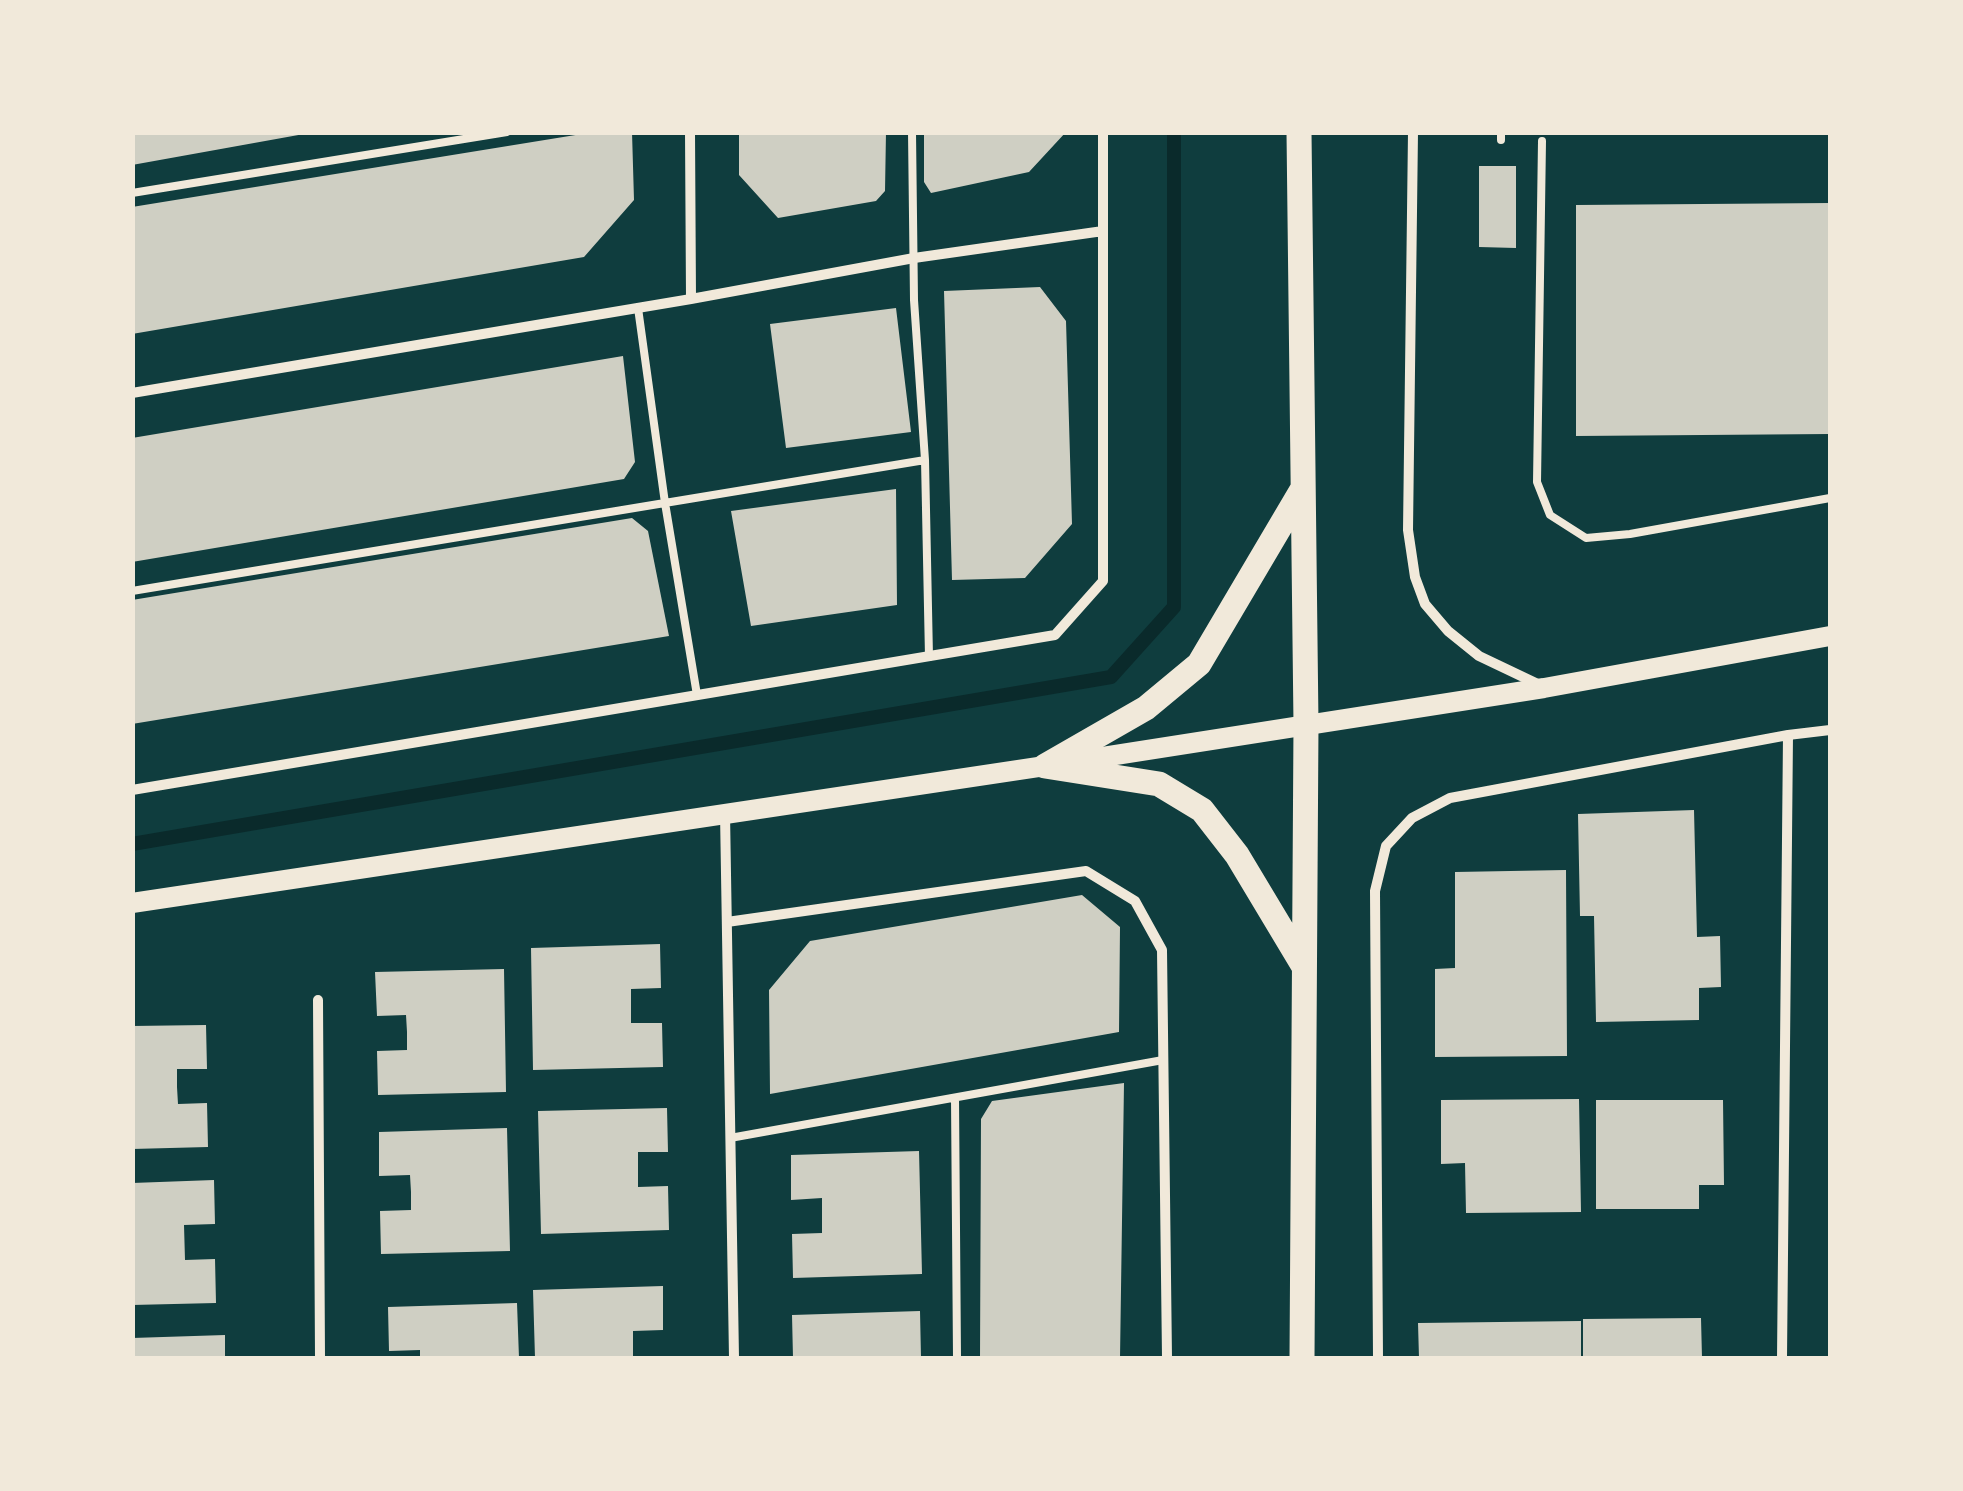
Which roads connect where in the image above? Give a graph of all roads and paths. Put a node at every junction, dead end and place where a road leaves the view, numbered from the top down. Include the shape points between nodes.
1 (507, 132) edge
2 (690, 132) edge
3 (912, 132) edge
4 (1104, 132) edge
5 (1300, 132) edge
6 (1413, 132) edge
7 (1542, 141) dead end
8 (132, 194) edge
9 (1103, 231) junction
10 (914, 258) junction
11 (691, 299) junction
12 (638, 308) junction
13 (132, 393) edge
14 (925, 460) junction
15 (1304, 486) junction
16 (1830, 498) edge
17 (665, 503) junction
18 (132, 591) edge
19 (1830, 636) edge
20 (929, 656) junction
21 (1544, 688) junction
22 (696, 695) junction
23 (1306, 724) junction
24 (1830, 730) edge
25 (1788, 735) junction
26 (1045, 766) junction
27 (132, 790) edge
28 (726, 812) junction
29 (132, 903) edge
30 (727, 922) junction
31 (1303, 966) junction
32 (318, 1000) dead end
33 (1163, 1060) junction
34 (955, 1098) junction
35 (730, 1138) junction
36 (320, 1358) edge
37 (734, 1358) edge
38 (957, 1358) edge
39 (1167, 1358) edge
40 (1302, 1358) edge
41 (1378, 1358) edge
42 (1782, 1358) edge

1 - 8 lane
2 - 11 street
3 - 10 lane
4 - 9 street
5 - 15 main road
6 - 21 street via 1408,530 1415,577 1424,604 1448,631 1479,656
7 - 16 lane via 1537,482 1550,514 1586,538
9 - 10 street
9 - 20 street via 1103,581 1055,635
10 - 11 street
10 - 14 lane
11 - 12 street
12 - 13 street
12 - 17 lane
14 - 17 lane
14 - 20 lane
15 - 23 main road
15 - 26 main road via 1199,664 1146,708
17 - 18 lane
17 - 22 lane
19 - 21 main road
20 - 22 street
21 - 23 main road
22 - 27 street
23 - 26 main road
23 - 31 main road
24 - 25 street
25 - 41 street via 1450,798 1412,818 1386,846 1375,891
25 - 42 street
26 - 28 main road
26 - 31 main road via 1158,784 1202,810
28 - 29 main road
28 - 30 street
30 - 33 street via 1086,871 1136,901 1162,950
30 - 35 street
31 - 40 main road
32 - 36 street
33 - 34 lane
33 - 39 street
34 - 35 lane
34 - 38 lane
35 - 37 street

